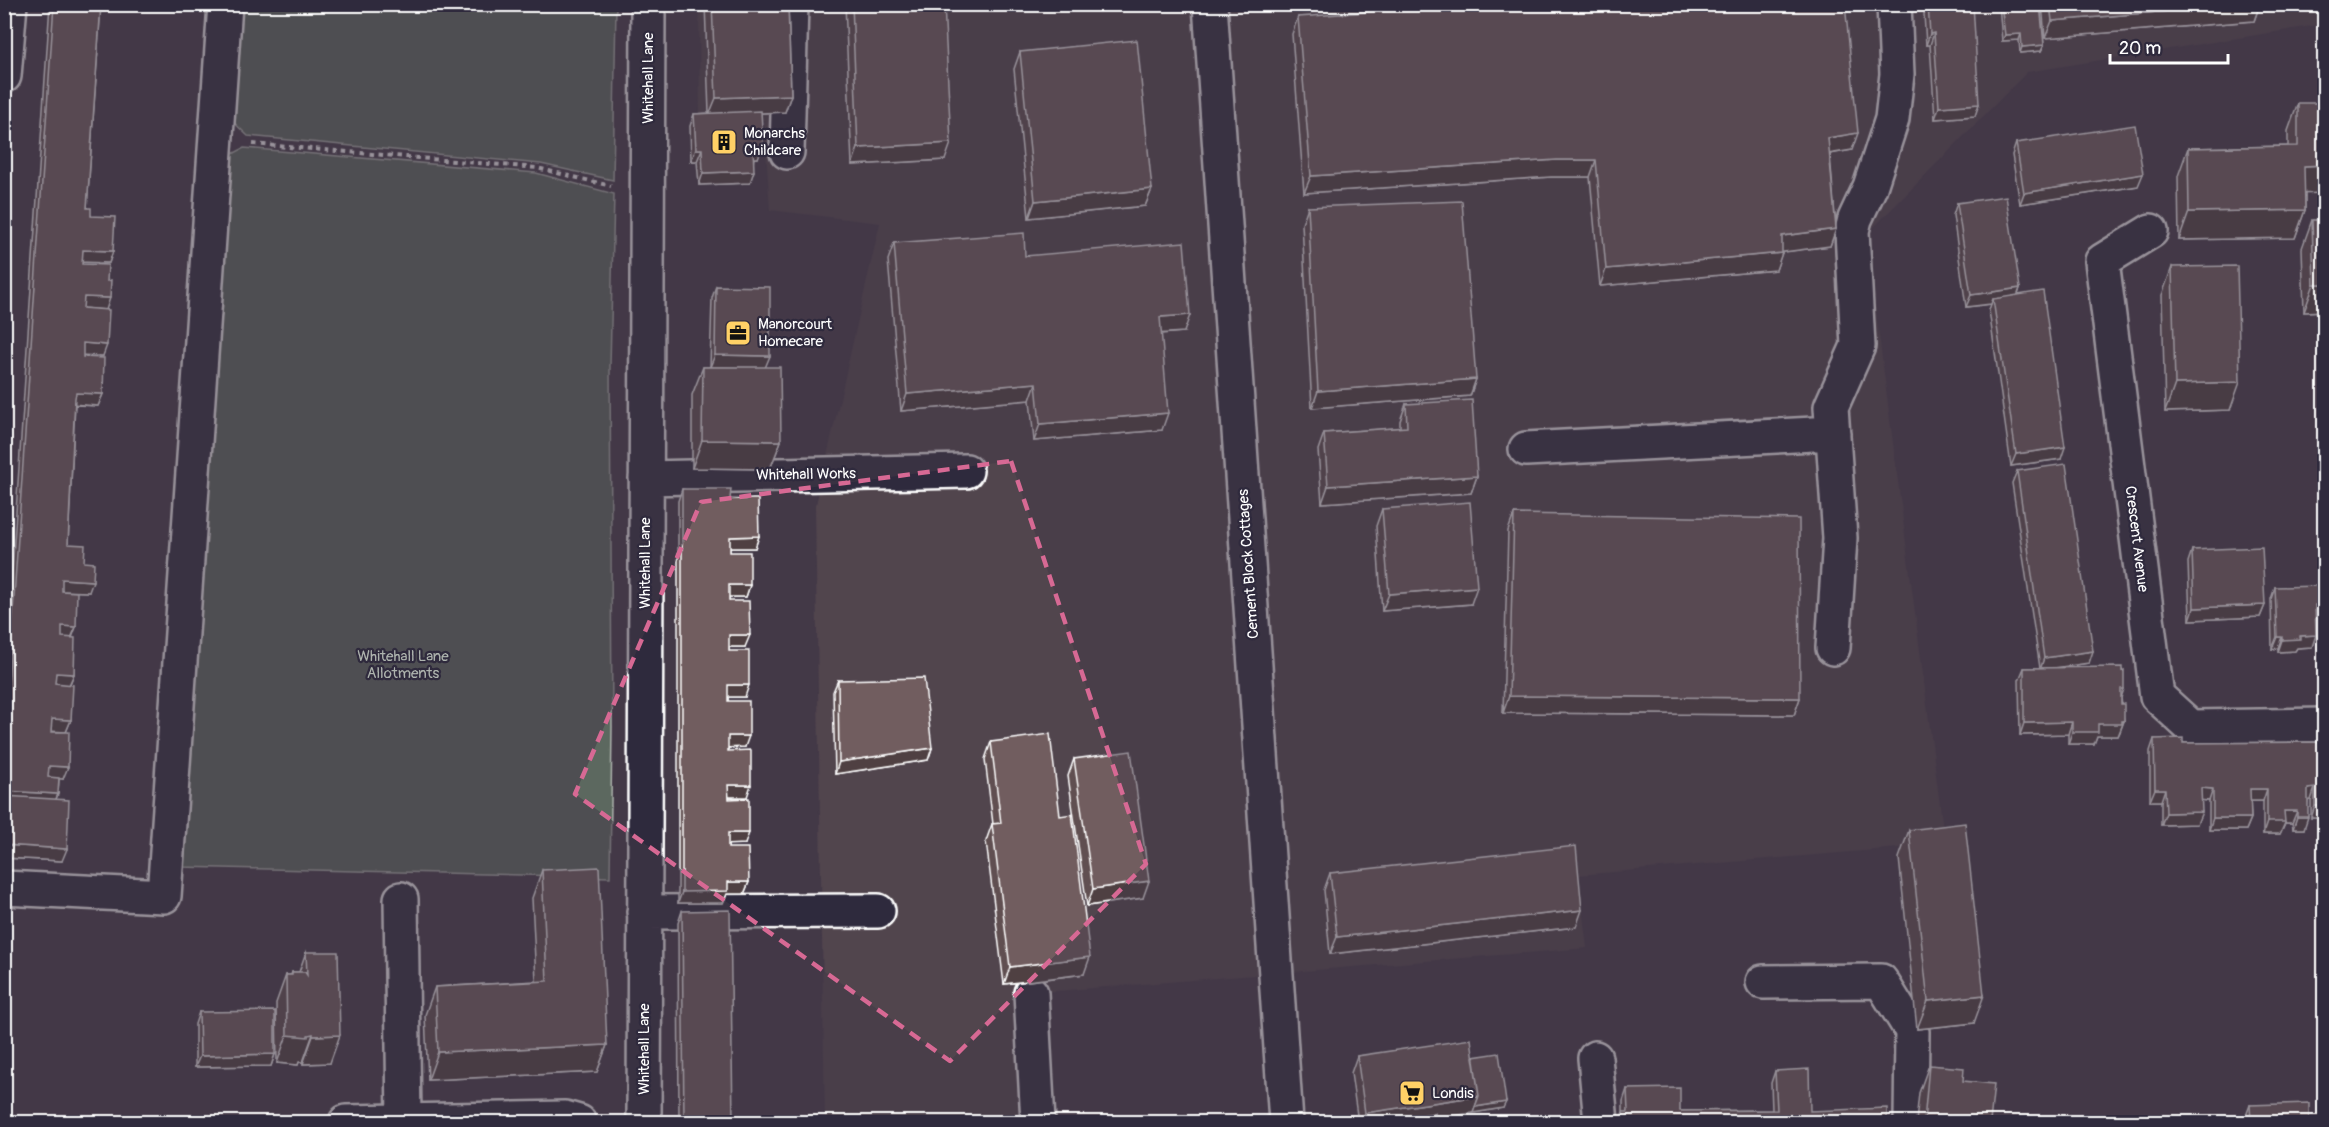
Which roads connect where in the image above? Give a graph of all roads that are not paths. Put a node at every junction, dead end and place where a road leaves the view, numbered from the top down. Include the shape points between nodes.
1 (10, 4) edge
2 (225, 4) edge
3 (648, 4) edge
4 (791, 4) edge
5 (1210, 4) edge
6 (1894, 4) edge
7 (4, 76) edge
8 (787, 152) dead end
9 (2151, 231) dead end
10 (1833, 433) junction
11 (1526, 449) dead end
12 (966, 471) dead end
13 (646, 478) junction
14 (1833, 648) dead end
15 (2325, 725) edge
16 (4, 888) edge
17 (401, 899) dead end
18 (878, 911) dead end
19 (644, 912) junction
20 (1763, 982) dead end
21 (1031, 993) edge
22 (1595, 1058) dead end
23 (404, 1121) edge
24 (346, 1122) edge
25 (579, 1122) edge
26 (644, 1122) edge
27 (1038, 1122) edge
28 (1286, 1122) edge
29 (1601, 1122) edge
30 (1911, 1122) edge

1 - 7 street
2 - 16 street via 164,896
3 - 13 street, Whitehall Lane
4 - 8 street
5 - 28 street, Cement Block Cottages
6 - 10 street via 1897,74 1892,118 1852,231 1858,346 1832,407
9 - 15 street, Crescent Avenue via 2102,261 2157,696 2191,727
10 - 11 street
10 - 14 street via 1840,538
12 - 13 street, Whitehall Works
13 - 19 street, Whitehall Lane
17 - 23 street
18 - 19 street
19 - 26 street, Whitehall Lane
20 - 30 street via 1881,981 1912,1030
21 - 27 street
22 - 29 street
23 - 24 street
23 - 25 street via 565,1118

